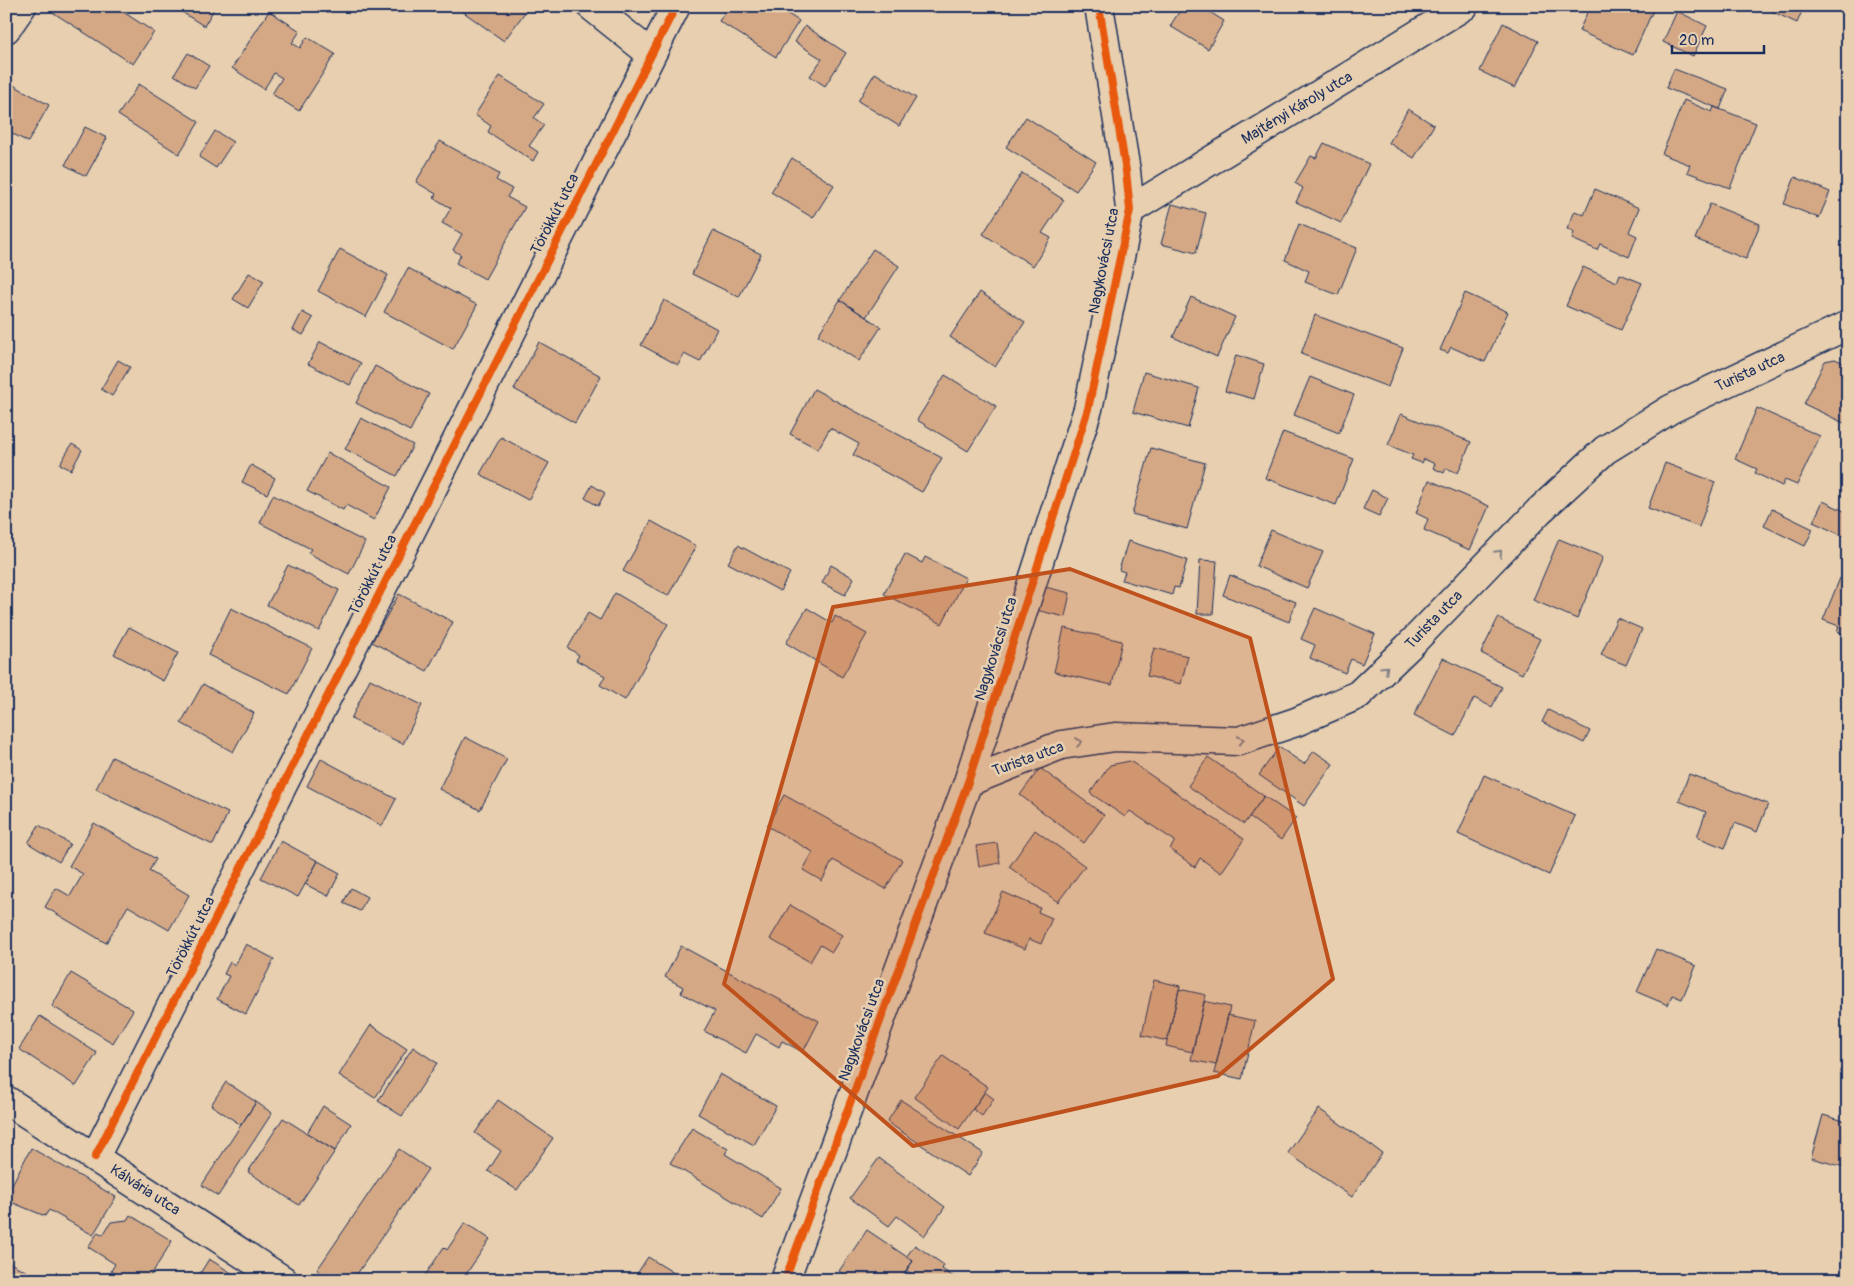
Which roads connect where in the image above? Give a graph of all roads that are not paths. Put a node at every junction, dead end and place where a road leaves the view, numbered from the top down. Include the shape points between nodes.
1 (22, 6) edge
2 (591, 6) edge
3 (676, 6) edge
4 (1099, 6) edge
5 (1464, 6) edge
6 (6, 29) edge
7 (651, 54) junction
8 (1130, 210) junction
9 (1848, 325) edge
10 (968, 782) junction
11 (6, 1100) edge
12 (95, 1157) junction
13 (283, 1280) edge
14 (785, 1280) edge

1 - 6 street
2 - 7 street
3 - 7 street, Törökkút utca
4 - 8 street, Nagykovácsi utca
5 - 8 street, Majtényi Károly utca
7 - 12 street, Törökkút utca
8 - 10 street, Nagykovácsi utca via 1088,409
10 -> 9 street, Turista utca via 1061,745 1106,738 1239,742 1358,695 1539,511 1606,450 1671,409
10 - 14 street, Nagykovácsi utca
11 - 12 street, Kálvária utca
12 - 13 street, Kálvária utca

